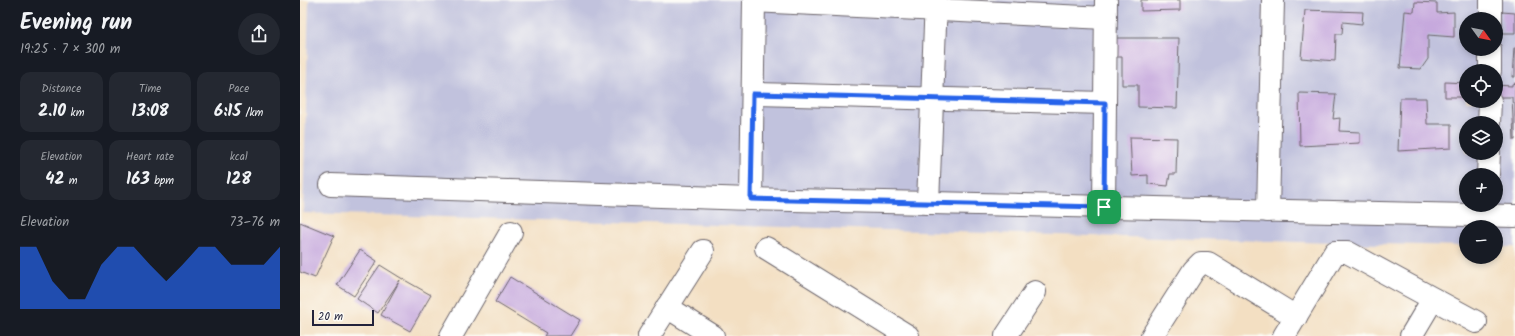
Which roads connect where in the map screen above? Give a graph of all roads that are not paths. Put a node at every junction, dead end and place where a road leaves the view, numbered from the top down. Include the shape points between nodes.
1 (754, 0) edge
2 (1273, 0) edge
3 (1491, 0) edge
4 (936, 5) edge
5 (1106, 9) edge
6 (1491, 12) edge
7 (753, 94) junction
8 (932, 98) junction
9 (1105, 103) junction
10 (331, 186) dead end
11 (751, 199) junction
12 (928, 203) junction
13 (1104, 207) junction
14 (1459, 210) edge
15 (1268, 211) junction
16 (1497, 212) edge
17 (1515, 216) edge
18 (511, 232) dead end
19 (766, 248) dead end
20 (702, 251) dead end
21 (1035, 292) dead end
22 (1433, 299) junction
23 (667, 307) junction
24 (1296, 317) junction
25 (1476, 322) dead end
26 (882, 329) edge
27 (451, 336) edge
28 (649, 336) edge
29 (713, 336) edge
30 (908, 336) edge
31 (1006, 336) edge
32 (1152, 336) edge
33 (1284, 336) edge
34 (1411, 336) edge

1 - 4 street
1 - 7 street
2 - 15 street
3 - 6 street
4 - 5 street
4 - 8 street
5 - 9 street
7 - 8 street
7 - 11 street
8 - 9 street
8 - 12 street
9 - 13 street
10 - 11 street
11 - 12 street
12 - 13 street
13 - 15 street
14 - 15 street
16 - 17 street
18 - 27 street
19 - 26 street
20 - 23 street
21 - 31 street
22 - 24 street via 1347,252 1335,252
22 - 25 street
22 - 34 street
23 - 28 street
23 - 29 street
24 - 32 street via 1208,263 1201,264 1194,270
24 - 33 street
26 - 30 street

